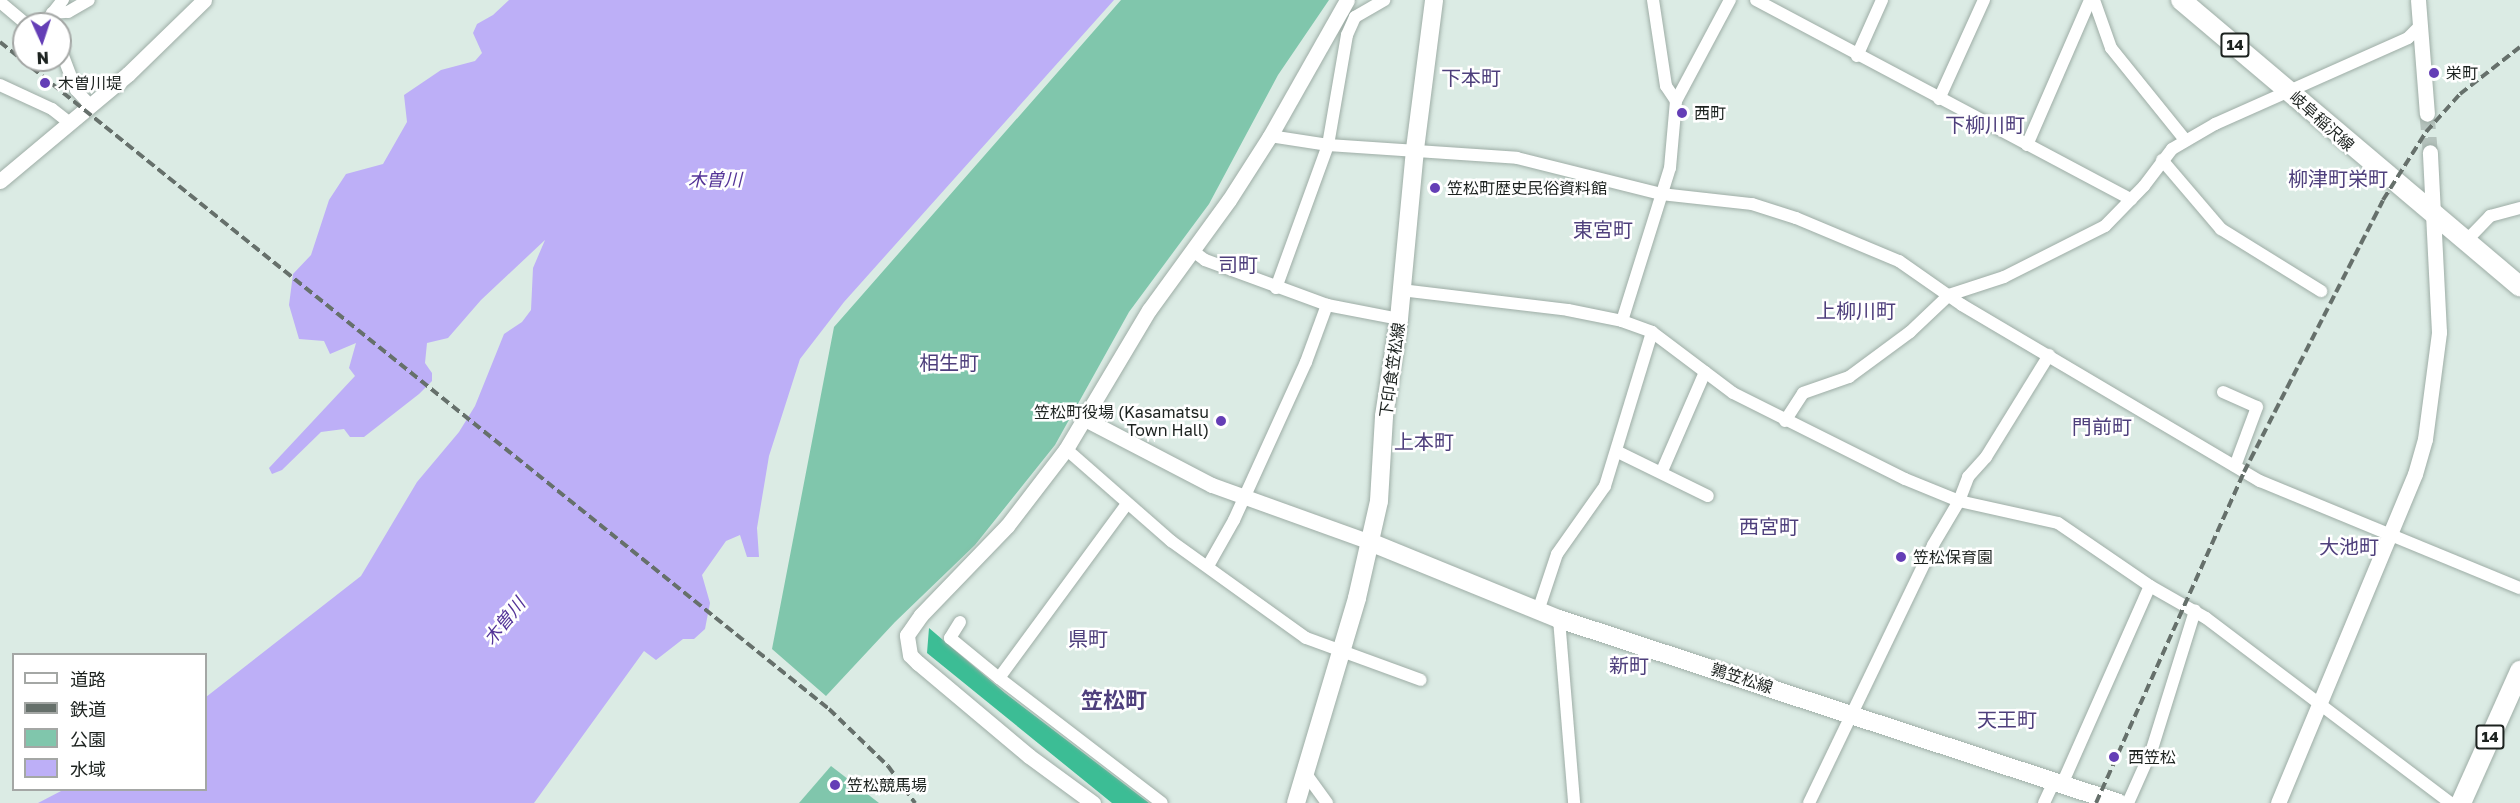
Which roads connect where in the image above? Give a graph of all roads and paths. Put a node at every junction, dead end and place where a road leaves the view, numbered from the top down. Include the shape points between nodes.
1 (63, 0) edge
2 (89, 0) edge
3 (204, 0) edge
4 (1347, 0) edge
5 (1385, 0) edge
6 (1434, 0) edge
7 (1653, 0) edge
8 (1730, 0) edge
9 (1756, 0) edge
10 (1882, 0) edge
11 (1984, 0) edge
12 (2092, 0) edge
13 (2181, 0) edge
14 (2418, 0) edge
15 (0, 2) edge
16 (12, 12) edge
17 (53, 12) edge
18 (68, 12) edge
19 (2420, 26) junction
20 (1857, 56) junction
21 (69, 72) edge
22 (0, 85) edge
23 (2288, 91) junction
24 (1939, 99) junction
25 (1676, 101) junction
26 (90, 105) junction
27 (2427, 114) tunnel mouth
28 (70, 123) junction
29 (1270, 136) junction
30 (2186, 141) junction
31 (1328, 145) junction
32 (2027, 145) junction
33 (1414, 149) junction
34 (2430, 152) tunnel mouth
35 (2162, 160) junction
36 (1, 180) edge
37 (1661, 194) junction
38 (2130, 199) junction
39 (2520, 208) edge
40 (2433, 215) junction
41 (2466, 241) junction
42 (1193, 250) junction
43 (2520, 286) edge
44 (1276, 288) junction
45 (1401, 290) junction
46 (2320, 291) dead end
47 (1949, 296) junction
48 (1327, 305) junction
49 (1399, 319) junction
50 (1622, 321) junction
51 (1652, 332) junction
52 (2049, 356) junction
53 (1705, 372) junction
54 (2223, 392) dead end
55 (1085, 419) junction
56 (1785, 421) junction
57 (1066, 449) junction
58 (1618, 452) junction
59 (2235, 466) junction
60 (1662, 471) junction
61 (1708, 496) dead end
62 (1243, 497) junction
63 (1959, 501) junction
64 (1126, 505) junction
65 (2389, 536) junction
66 (1370, 542) junction
67 (1208, 566) junction
68 (2150, 586) junction
69 (2520, 588) edge
70 (1538, 611) junction
71 (2195, 611) junction
72 (1558, 619) junction
73 (960, 622) dead end
74 (1340, 652) junction
75 (2520, 671) edge
76 (999, 678) junction
77 (1421, 680) dead end
78 (2318, 704) junction
79 (1854, 715) junction
80 (1306, 774) junction
81 (2059, 781) junction
82 (1093, 803) edge
83 (1162, 803) edge
84 (1296, 803) edge
85 (1327, 803) edge
86 (1574, 803) edge
87 (1809, 803) edge
88 (2044, 803) edge
89 (2119, 803) edge
90 (2128, 803) edge
91 (2278, 803) edge
92 (2451, 803) edge
93 (2461, 803) edge

1 - 17 street
2 - 18 street
3 - 26 street
4 - 29 street
5 - 31 street via 1355,16 1347,35
6 - 33 main road, 下印食笠松線
7 - 25 street via 1666,86
8 - 25 street
9 - 20 street
10 - 20 street
11 - 24 street
12 - 30 street via 2110,48
12 - 32 street
13 - 23 main road, 岐阜稲沢線 / 14
14 - 19 street
15 - 16 street
19 - 23 street via 2408,38
19 - 27 street
20 - 24 street
21 - 26 street via 76,90
22 - 28 street via 51,109
23 - 30 street
23 - 40 main road, 岐阜稲沢線 / 14
24 - 32 street
25 - 37 street via 1670,168
26 - 28 street
28 - 36 street
29 - 31 street
29 - 42 street
30 - 35 street
31 - 33 street
31 - 44 street
32 - 38 street
33 - 37 street via 1517,158
33 - 45 main road, 下印食笠松線
34 - 40 street
35 - 38 street
35 - 46 street via 2221,229
37 - 47 street via 1752,204 1796,218 1899,261
37 - 50 street
38 - 47 street via 2105,226 2073,244 2004,277
39 - 41 street via 2490,216
40 - 41 main road, 岐阜稲沢線 / 14
40 - 65 street via 2439,332 2425,439
41 - 43 main road, 岐阜稲沢線 / 14
42 - 44 street via 1205,261
42 - 55 street via 1149,310
44 - 48 street
45 - 49 main road, 下印食笠松線
45 - 50 street via 1568,310
47 - 52 street
47 - 56 street via 1910,332 1849,377 1803,393
48 - 49 street
48 - 62 street via 1306,362
49 - 66 main road, 下印食笠松線 via 1384,416 1379,501
50 - 51 street
51 - 53 street
51 - 58 street
52 - 59 street
52 - 63 street via 1986,457 1968,477
53 - 56 street
53 - 60 street
54 - 59 street via 2257,407
55 - 57 street
55 - 62 street
56 - 63 street
57 - 64 street
57 - 82 street via 1007,526 921,615 907,636 918,663 1029,756
58 - 60 street
58 - 70 street via 1605,486 1557,554
59 - 65 street via 2320,508
60 - 61 street
62 - 66 street
62 - 67 street
63 - 68 street via 2058,523
63 - 79 street via 1933,544
64 - 67 street
64 - 76 street
65 - 69 street
65 - 78 street
66 - 70 main road, 鶉笠松線
66 - 74 main road, 下印食笠松線
67 - 74 street via 1306,638
68 - 71 street
68 - 81 street
70 - 72 main road, 鶉笠松線
71 - 78 street
71 - 90 street via 2152,749
72 - 79 main road, 鶉笠松線
72 - 86 street
73 - 76 street via 950,638
74 - 77 street
74 - 80 main road, 下印食笠松線
75 - 93 main road, 14
76 - 83 street
78 - 91 street
78 - 92 street
79 - 81 main road, 鶉笠松線
79 - 87 street
80 - 84 main road, 下印食笠松線
80 - 85 street
81 - 88 street
81 - 89 main road, 鶉笠松線

